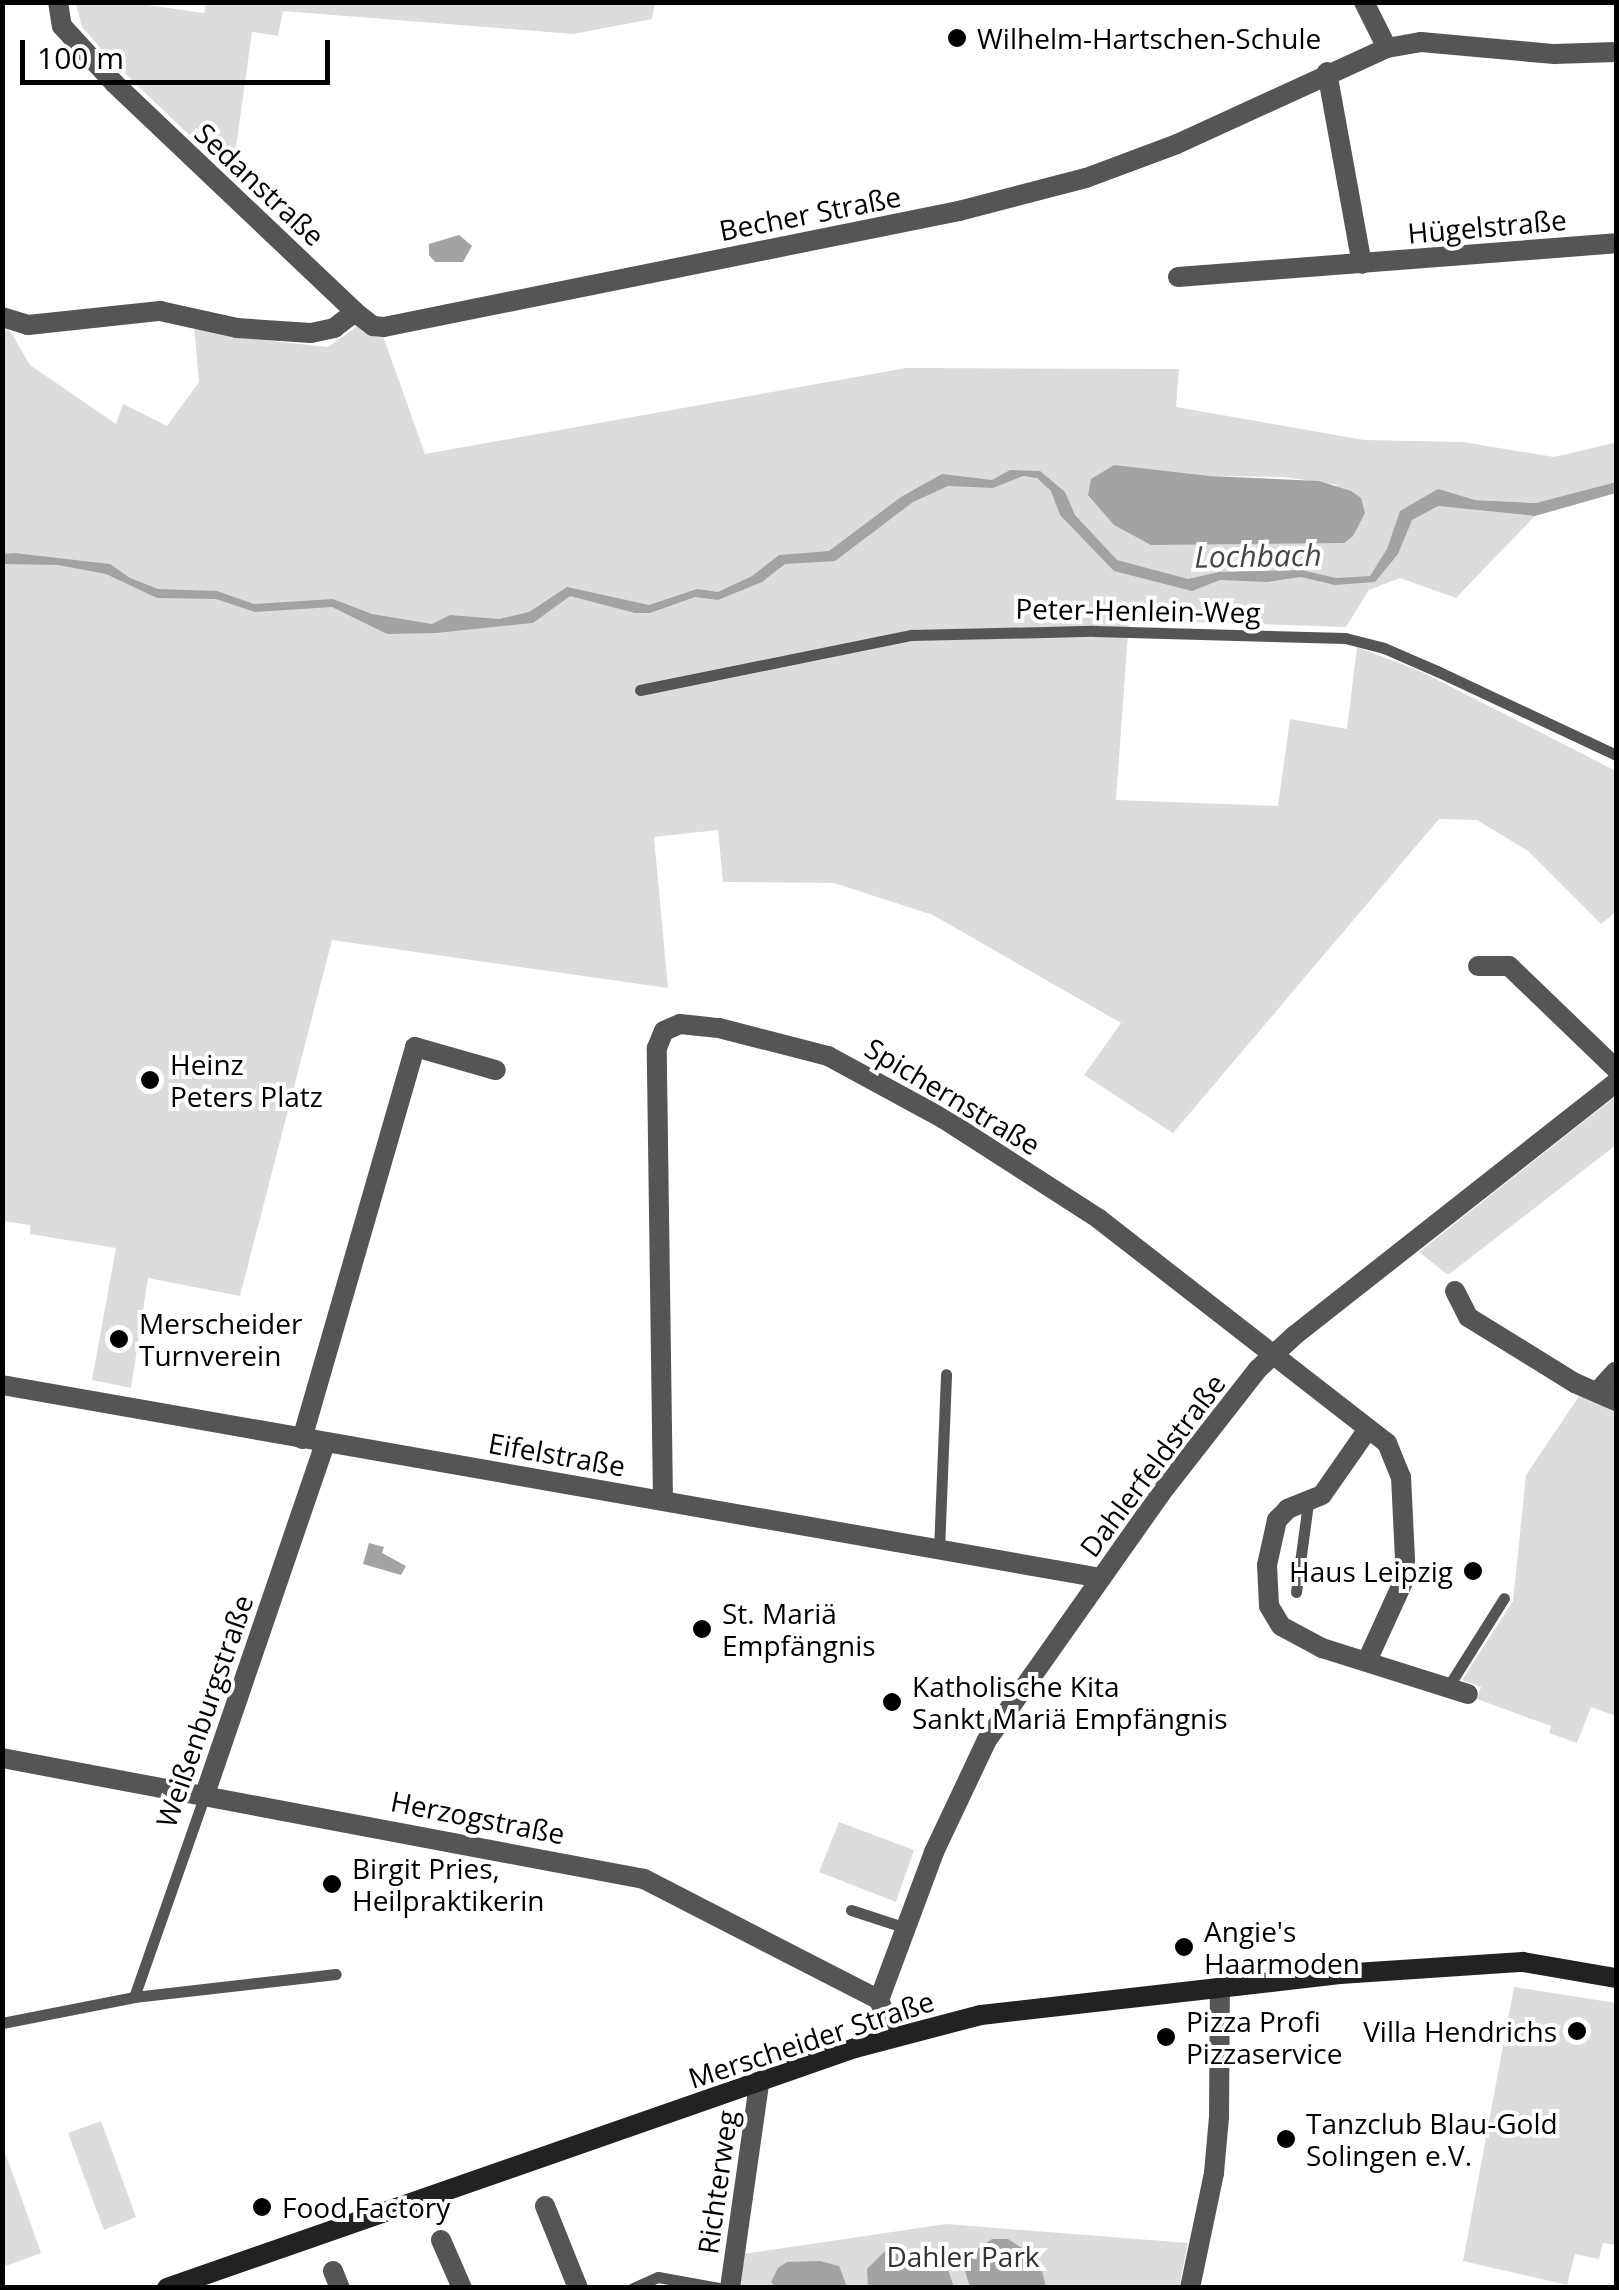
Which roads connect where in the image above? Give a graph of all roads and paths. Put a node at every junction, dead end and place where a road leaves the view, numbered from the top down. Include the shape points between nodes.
1 (58, 2) edge
2 (1364, 2) edge
3 (1387, 48) junction
4 (1616, 52) edge
5 (1327, 72) junction
6 (1616, 242) edge
7 (1362, 264) junction
8 (1178, 277) dead end
9 (355, 312) junction
10 (2, 318) edge
11 (640, 690) dead end
12 (1616, 755) edge
13 (1478, 966) dead end
14 (1616, 1069) edge
15 (496, 1070) dead end
16 (1616, 1082) edge
17 (1455, 1291) dead end
18 (1273, 1354) junction
19 (1616, 1372) edge
20 (946, 1374) dead end
21 (2, 1385) edge
22 (1608, 1396) edge
23 (1368, 1429) junction
24 (302, 1439) junction
25 (325, 1443) junction
26 (663, 1500) junction
27 (1308, 1503) junction
28 (939, 1550) junction
29 (1101, 1578) junction
30 (1296, 1592) dead end
31 (1504, 1598) dead end
32 (1367, 1661) junction
33 (1458, 1690) joint
34 (2, 1758) edge
35 (204, 1794) junction
36 (851, 1910) dead end
37 (906, 1928) junction
38 (336, 1974) dead end
39 (1616, 1978) edge
40 (1220, 1987) junction
41 (134, 1997) junction
42 (879, 2000) junction
43 (2, 2023) edge
44 (894, 2036) junction
45 (759, 2083) junction
46 (546, 2206) dead end
47 (441, 2240) dead end
48 (166, 2288) edge
49 (462, 2288) edge
50 (578, 2288) edge
51 (633, 2288) edge
52 (720, 2288) edge
53 (730, 2288) edge
54 (1190, 2288) edge

1 - 9 street, Sedanstraße via 62,26 114,83
2 - 3 street
3 - 4 street, Becher Straße via 1420,42 1554,54
3 - 5 street, Becher Straße
5 - 7 street
5 - 9 street, Becher Straße via 1177,144 1086,178 959,211 384,327
6 - 7 street, Hügelstraße
7 - 8 street, Hügelstraße
9 - 10 street via 334,328 311,333 254,331 160,310 28,326
11 - 12 lane, Peter-Henlein-Weg via 911,635 1094,631 1344,638 1384,648
13 - 14 street via 1509,966
15 - 24 street via 415,1047
16 - 18 street, Dahlerfeldstraße
17 - 22 street via 1468,1316
18 - 23 street
18 - 26 street, Spichernstraße via 1098,1219 869,1075 795,1046 680,1024 664,1031 657,1048
18 - 29 street, Dahlerfeldstraße
19 - 22 street
20 - 28 lane
21 - 24 street, Eifelstraße
23 - 27 street via 1334,1483
23 - 32 street via 1397,1460 1405,1558 1403,1582
24 - 25 street, Eifelstraße
25 - 26 street, Eifelstraße
25 - 35 street, Weißenburgstraße
26 - 28 street, Eifelstraße
27 - 30 lane
27 - 32 street via 1282,1513 1274,1528 1268,1606 1287,1631
28 - 29 street, Eifelstraße
29 - 37 street, Dahlerfeldstraße via 987,1740
31 - 33 lane
32 - 33 street
34 - 35 street, Herzogstraße
35 - 41 lane, Weißenburgstraße
35 - 42 street, Herzogstraße via 644,1879
36 - 37 lane
37 - 42 street, Dahlerfeldstraße
38 - 41 lane
39 - 40 main road, Merscheider Straße via 1523,1962
40 - 44 main road, Merscheider Straße via 994,2013
40 - 54 street via 1218,2132
41 - 43 lane
42 - 44 street
44 - 45 main road, Merscheider Straße
45 - 48 main road, Merscheider Straße
45 - 53 street, Richterweg
46 - 50 street
47 - 49 street
51 - 52 lane via 658,2277

